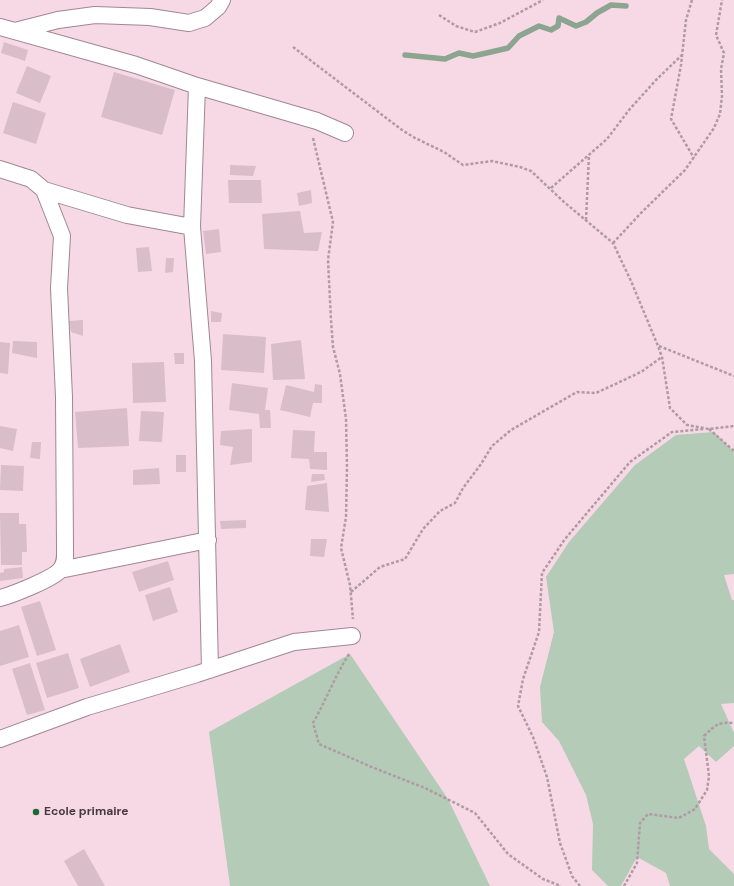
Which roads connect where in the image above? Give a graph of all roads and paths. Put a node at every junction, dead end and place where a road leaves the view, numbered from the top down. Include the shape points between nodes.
1 (222, 0) edge
2 (543, 0) edge
3 (692, 0) edge
4 (722, 0) edge
5 (439, 15) dead end
6 (7, 29) edge
7 (293, 47) dead end
8 (682, 55) junction
9 (197, 86) junction
10 (317, 121) junction
11 (345, 133) dead end
12 (589, 155) junction
13 (694, 158) junction
14 (0, 169) edge
15 (550, 188) junction
16 (44, 190) junction
17 (586, 220) junction
18 (192, 227) junction
19 (613, 243) junction
20 (658, 346) junction
21 (662, 357) junction
22 (734, 376) edge
23 (734, 426) edge
24 (709, 429) junction
25 (734, 451) edge
26 (208, 540) junction
27 (60, 570) junction
28 (351, 592) junction
29 (0, 598) edge
30 (352, 636) junction
31 (210, 670) junction
32 (734, 723) edge
33 (0, 739) edge
34 (561, 886) edge
35 (580, 886) edge
36 (624, 886) edge

1 - 6 street via 206,18 189,23 95,15
2 - 5 path via 500,23 475,32 456,26
3 - 8 path via 686,20
4 - 13 path via 716,35 724,53 720,114
6 - 9 street via 136,65
7 - 15 path via 402,130 463,165 492,161 520,166 531,171
8 - 12 path via 633,105 607,139
8 - 13 path via 671,119
9 - 10 street
9 - 18 street
10 - 11 street
10 - 28 path via 311,130 333,222 328,260 331,320 333,347 340,374 346,419 346,517 341,548
12 - 15 path
12 - 17 path
13 - 19 path
14 - 16 street via 31,179
15 - 17 path
16 - 18 street via 127,215
16 - 27 street via 62,236 59,288 64,397 65,561
17 - 19 path
18 - 26 street via 203,361
19 - 20 path
20 - 21 path
20 - 22 path
21 - 24 path via 670,408 687,425
21 - 28 path via 641,372 596,393 577,392 511,430 492,446 455,503 440,511 423,530 405,559 380,567
23 - 24 path
24 - 25 path
24 - 35 path via 672,432 630,462 565,539 542,574 539,632 523,679 518,706 533,737 547,777 560,843 572,876
26 - 27 street
26 - 31 street
27 - 29 street
28 - 30 path via 354,620
30 - 31 street via 294,642
30 - 34 path via 350,654 337,674 313,724 319,744 424,788 475,813 508,854 543,879
31 - 33 street via 87,707
32 - 36 path via 723,722 715,725 704,736 707,790 695,809 679,818 648,814 640,823 637,863

